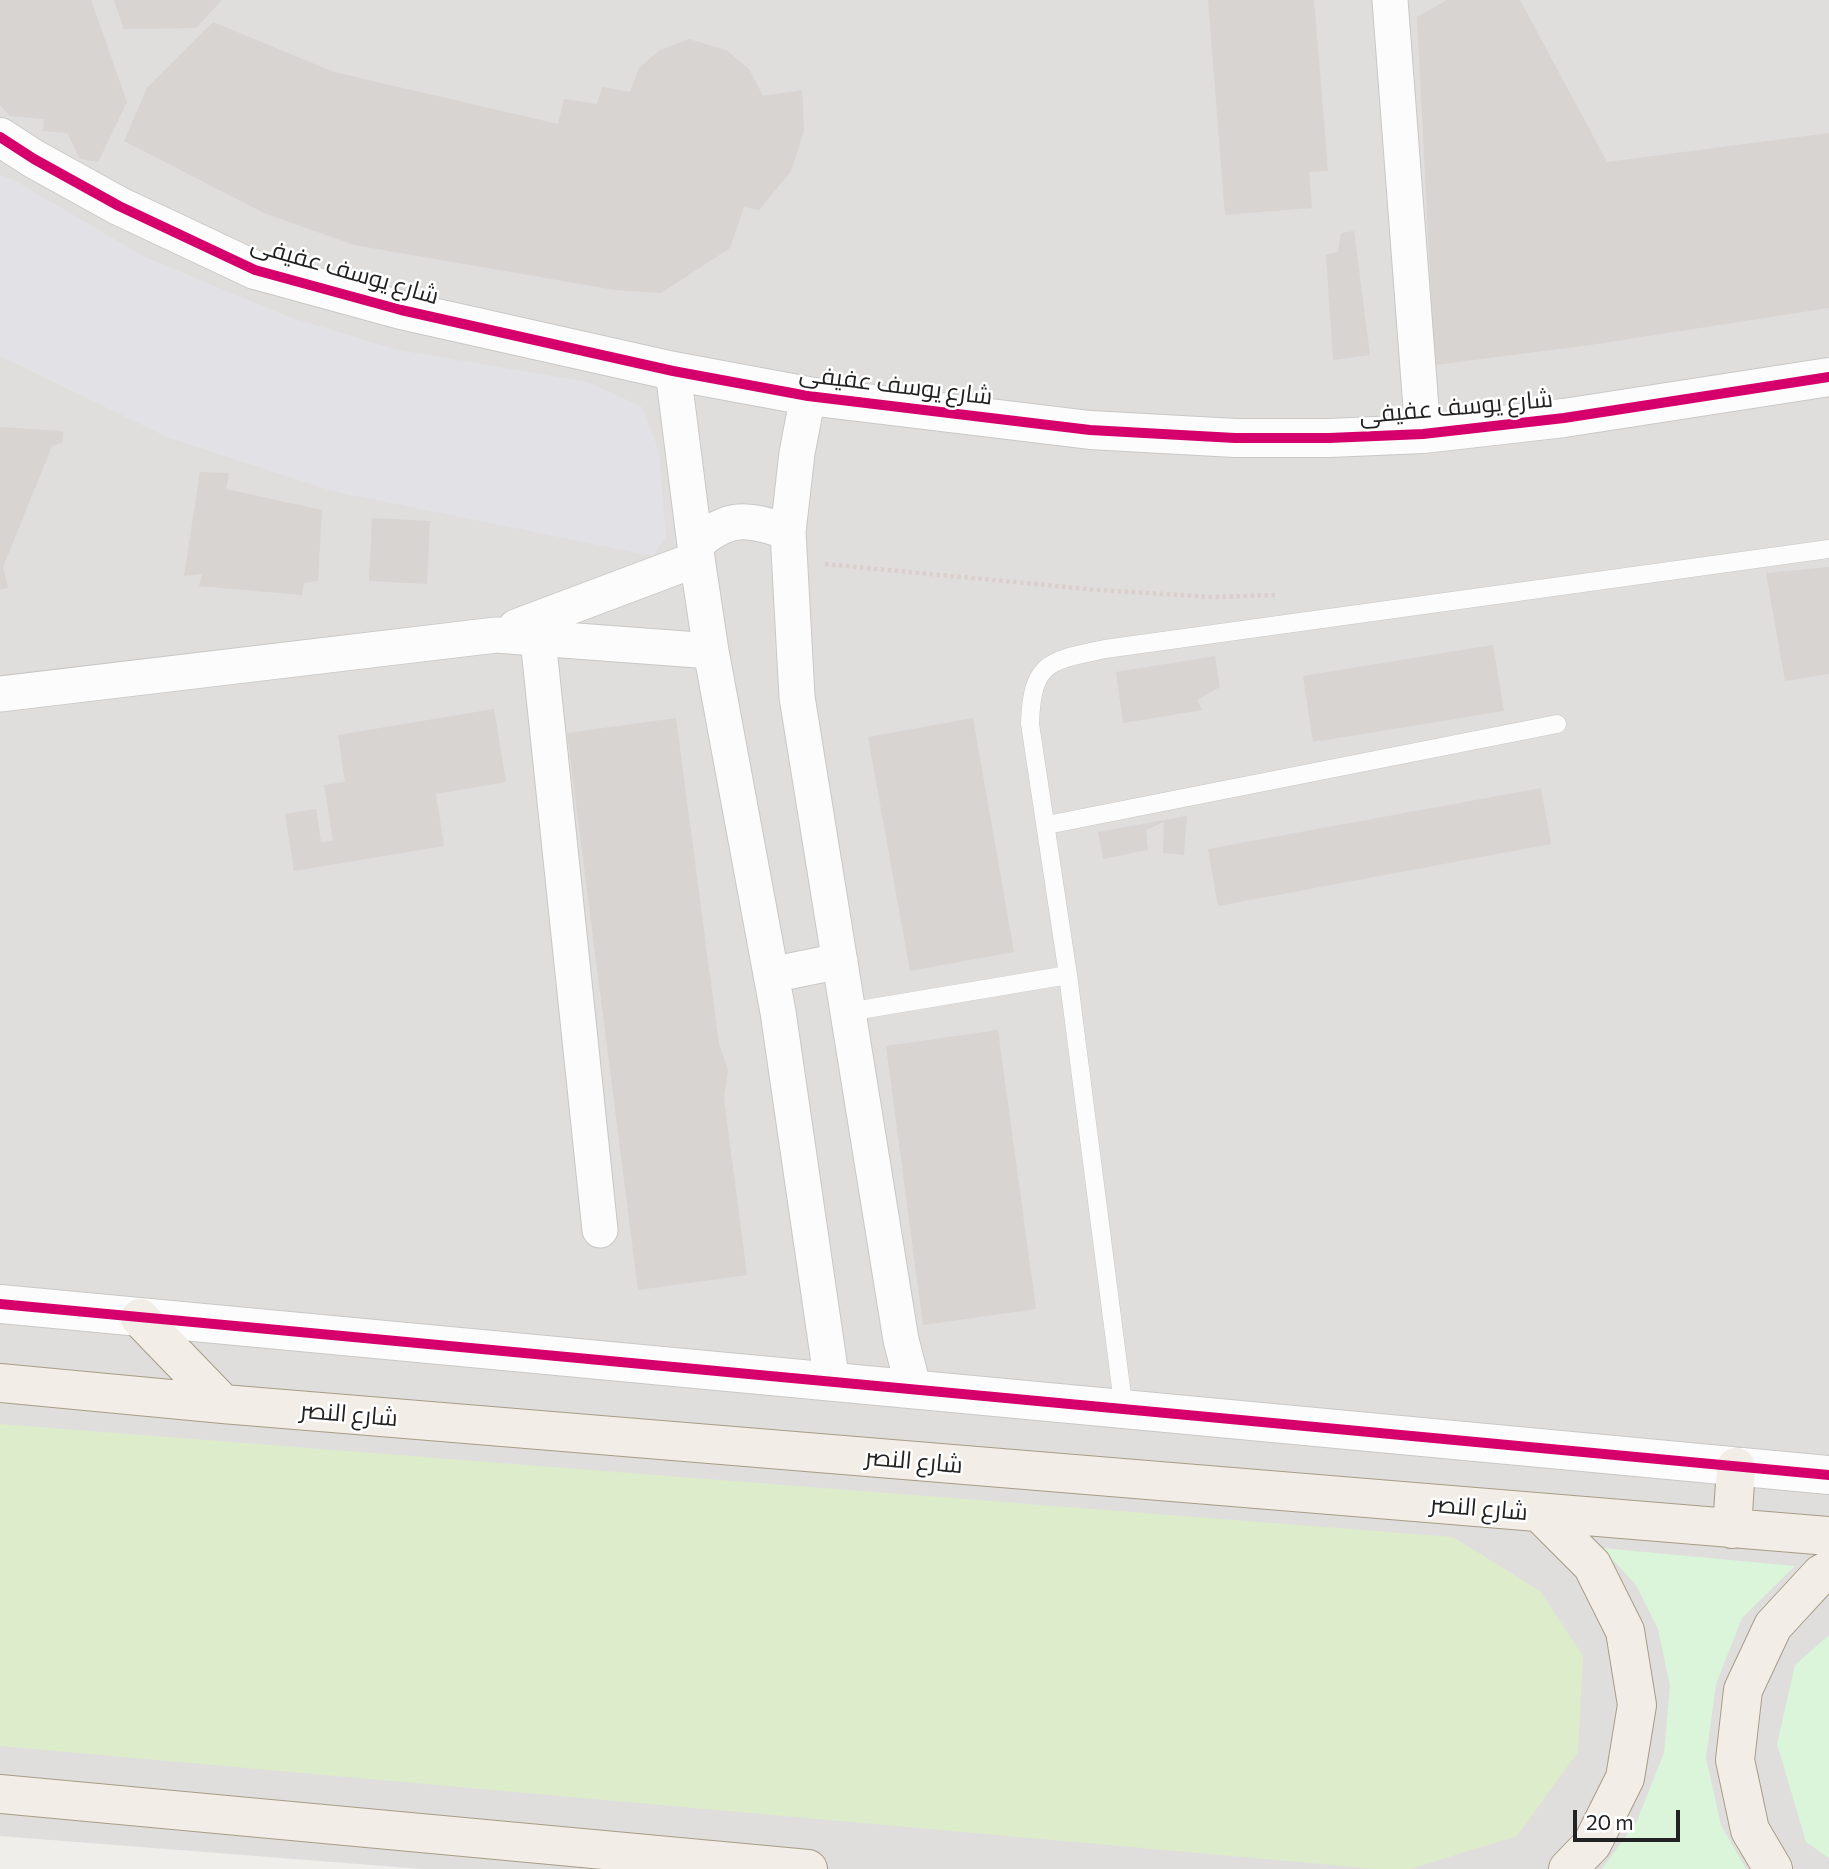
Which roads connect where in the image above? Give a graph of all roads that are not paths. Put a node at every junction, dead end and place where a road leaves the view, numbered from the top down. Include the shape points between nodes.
1 (1390, 0) edge
2 (0, 137) edge
3 (673, 371) junction
4 (1829, 377) edge
5 (808, 396) junction
6 (1423, 434) junction
7 (789, 546) junction
8 (1829, 549) edge
9 (696, 552) junction
10 (537, 629) junction
11 (711, 651) junction
12 (0, 694) edge
13 (1557, 724) dead end
14 (1047, 825) junction
15 (840, 961) junction
16 (771, 975) junction
17 (1068, 975) junction
18 (848, 1012) junction
19 (600, 1230) dead end
20 (0, 1304) edge
21 (140, 1318) junction
22 (0, 1383) edge
23 (832, 1383) junction
24 (914, 1390) junction
25 (223, 1404) junction
26 (1125, 1411) junction
27 (1737, 1467) junction
28 (1829, 1475) edge
29 (1540, 1513) junction
30 (1732, 1528) junction
31 (1829, 1536) edge
32 (1829, 1570) edge
33 (0, 1794) edge
34 (807, 1869) edge
35 (1568, 1869) edge
36 (1773, 1869) edge

1 - 6 street
2 - 3 street, شارع يوسف عفيفى via 119,206 255,270 401,310
3 - 5 street, شارع يوسف عفيفى
3 - 9 street
4 - 6 street, شارع يوسف عفيفى via 1564,418
5 - 6 street, شارع يوسف عفيفى via 1103,431 1235,438
5 - 7 street via 797,453
7 - 9 street via 747,520 712,529
7 - 15 street via 797,696
8 - 14 lane via 1059,659 1040,673 1031,694 1030,724
9 - 10 street
9 - 11 street
10 - 11 street
10 - 12 street
10 - 19 street
11 - 16 street
13 - 14 lane
14 - 17 lane
15 - 16 street
15 - 18 street
16 - 23 street
17 - 18 lane
17 - 26 lane
18 - 24 street via 901,1340
20 - 21 street
21 - 23 street
21 - 25 main road
22 - 25 main road, شارع النصر
23 - 24 street
24 - 26 street
25 - 29 main road, شارع النصر
26 - 27 street
27 - 28 street
27 - 30 main road
29 - 30 main road, شارع النصر
29 - 35 main road via 1592,1565 1609,1598 1625,1631 1637,1705 1625,1778 1592,1844
30 - 31 main road, شارع النصر
32 - 36 main road via 1773,1626 1743,1690 1735,1760 1750,1830
33 - 34 main road

